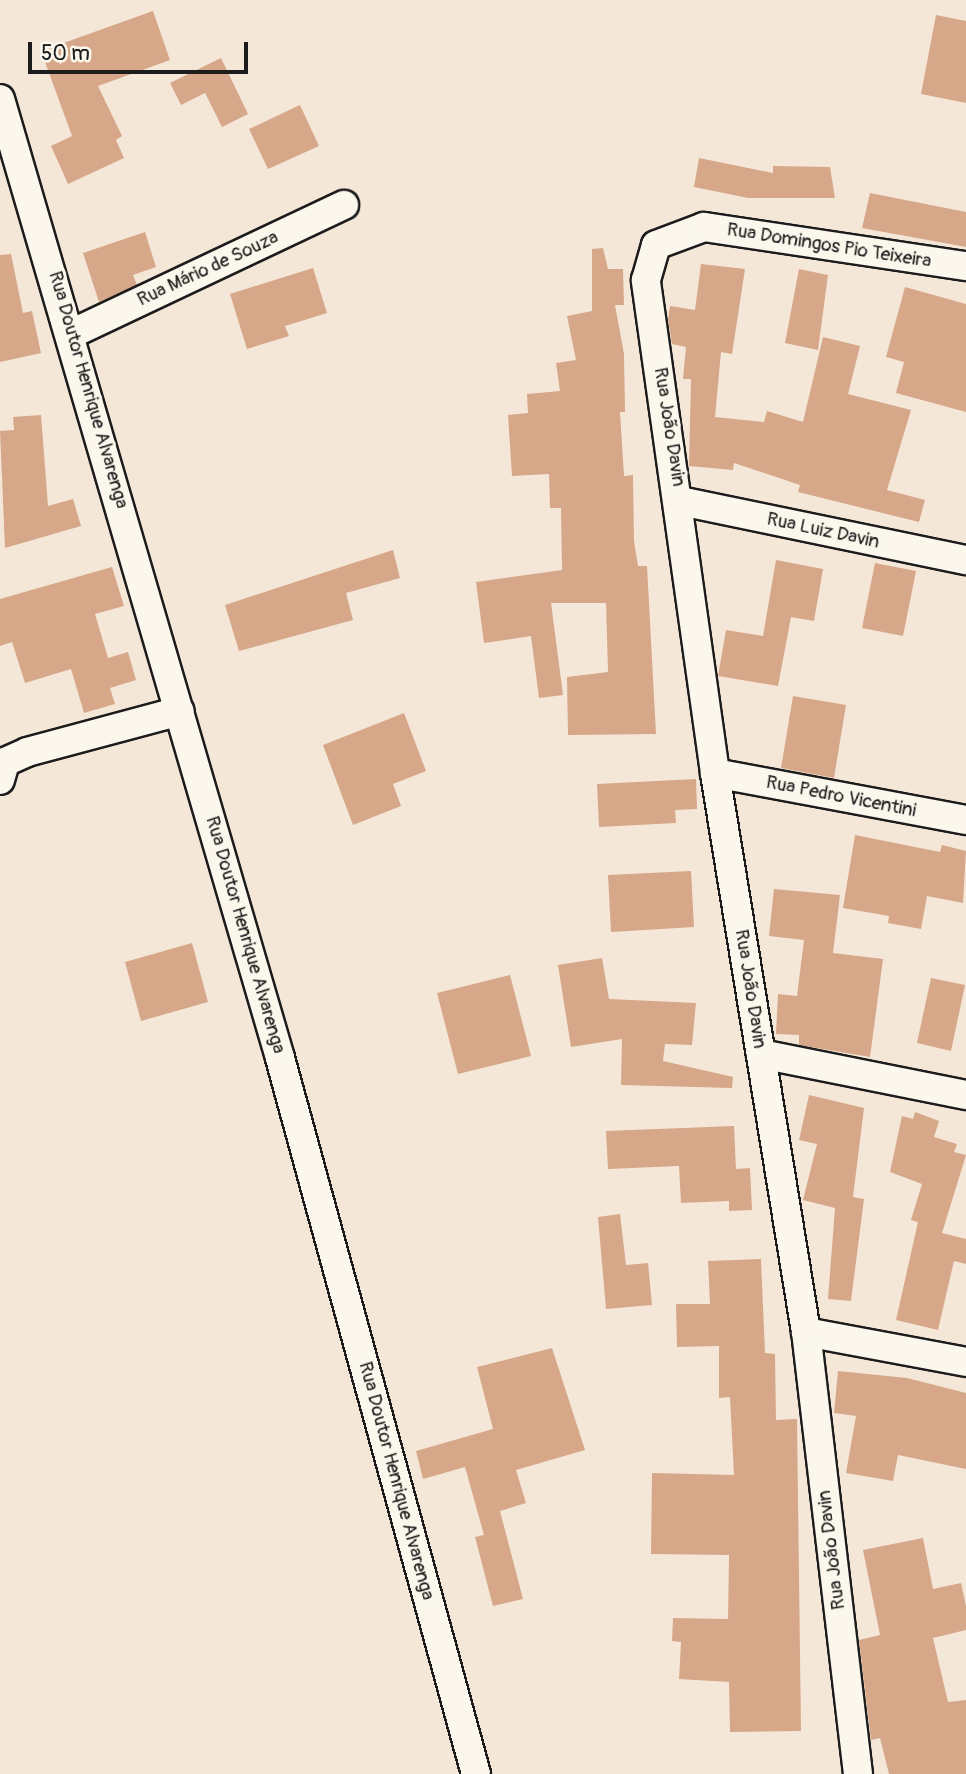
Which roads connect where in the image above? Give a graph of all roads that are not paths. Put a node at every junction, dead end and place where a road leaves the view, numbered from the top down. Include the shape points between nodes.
1 (0, 99) edge
2 (344, 205) dead end
3 (692, 229) joint
4 (966, 266) edge
5 (71, 334) junction
6 (680, 501) junction
7 (966, 560) edge
8 (180, 711) junction
9 (2, 765) edge
10 (715, 773) junction
11 (966, 820) edge
12 (761, 1054) junction
13 (966, 1095) edge
14 (806, 1332) junction
15 (966, 1362) edge
16 (476, 1774) edge
17 (858, 1774) edge

1 - 5 street, Rua Doutor Henrique Alvarenga
2 - 5 street, Rua Mário de Souza
3 - 4 street, Rua Domingos Pio Teixeira
3 - 6 street, Rua João Davin via 656,245 646,280
5 - 8 street, Rua Doutor Henrique Alvarenga
6 - 7 street, Rua Luiz Davin
6 - 10 street, Rua João Davin
8 - 9 street
8 - 16 street, Rua Doutor Henrique Alvarenga
10 - 11 street, Rua Pedro Vicentini
10 - 12 street, Rua João Davin
12 - 13 street
12 - 14 street, Rua João Davin
14 - 15 street
14 - 17 street, Rua João Davin

